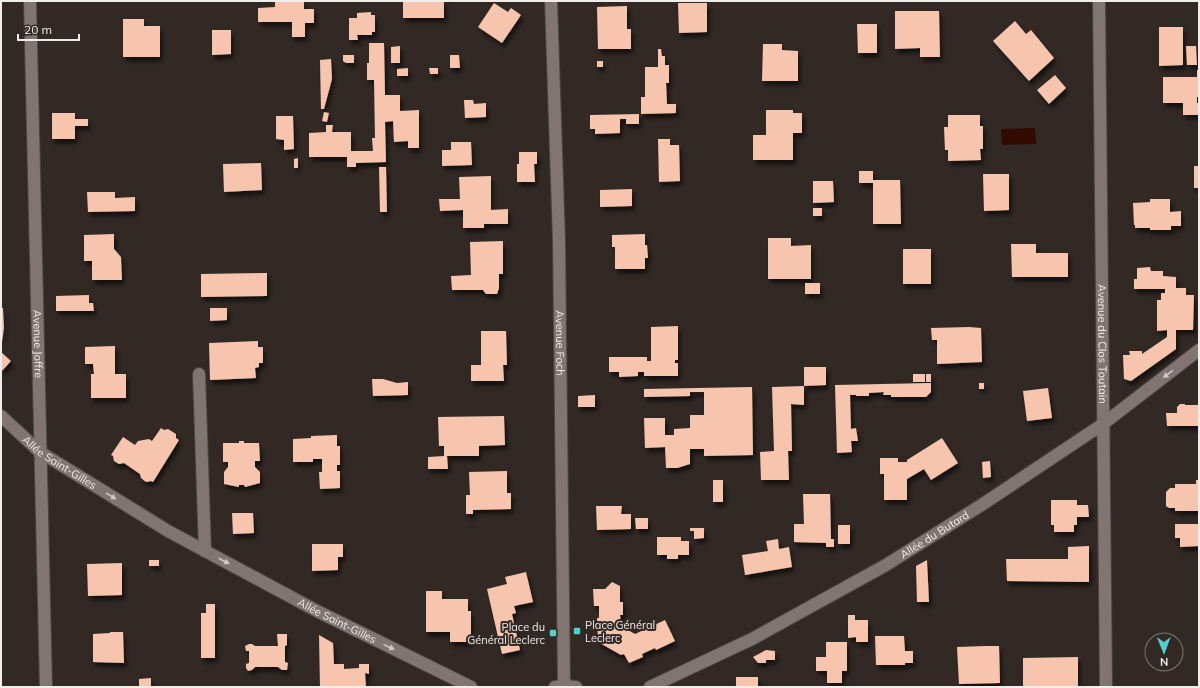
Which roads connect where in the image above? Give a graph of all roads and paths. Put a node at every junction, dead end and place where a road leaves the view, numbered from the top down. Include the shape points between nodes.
1 (30, 1) edge
2 (551, 1) edge
3 (1100, 1) edge
4 (1199, 350) edge
5 (199, 374) dead end
6 (1, 416) edge
7 (1103, 424) junction
8 (40, 452) junction
9 (205, 551) junction
10 (46, 687) edge
11 (471, 687) edge
12 (565, 687) edge
13 (650, 687) edge
14 (1106, 687) edge

1 - 8 street, Avenue Joffre
2 - 12 street, Avenue Foch via 559,257
3 - 7 street, Avenue du Clos Toutain
4 -> 7 street, Allée du Butard
5 - 9 street
6 - 8 street, Allée Saint-Gilles
7 - 13 street, Allée du Butard via 886,565 752,639
7 - 14 street, Avenue du Clos Toutain
8 -> 9 street, Allée Saint-Gilles
8 - 10 street, Avenue Joffre
9 -> 11 street, Allée Saint-Gilles via 317,612

